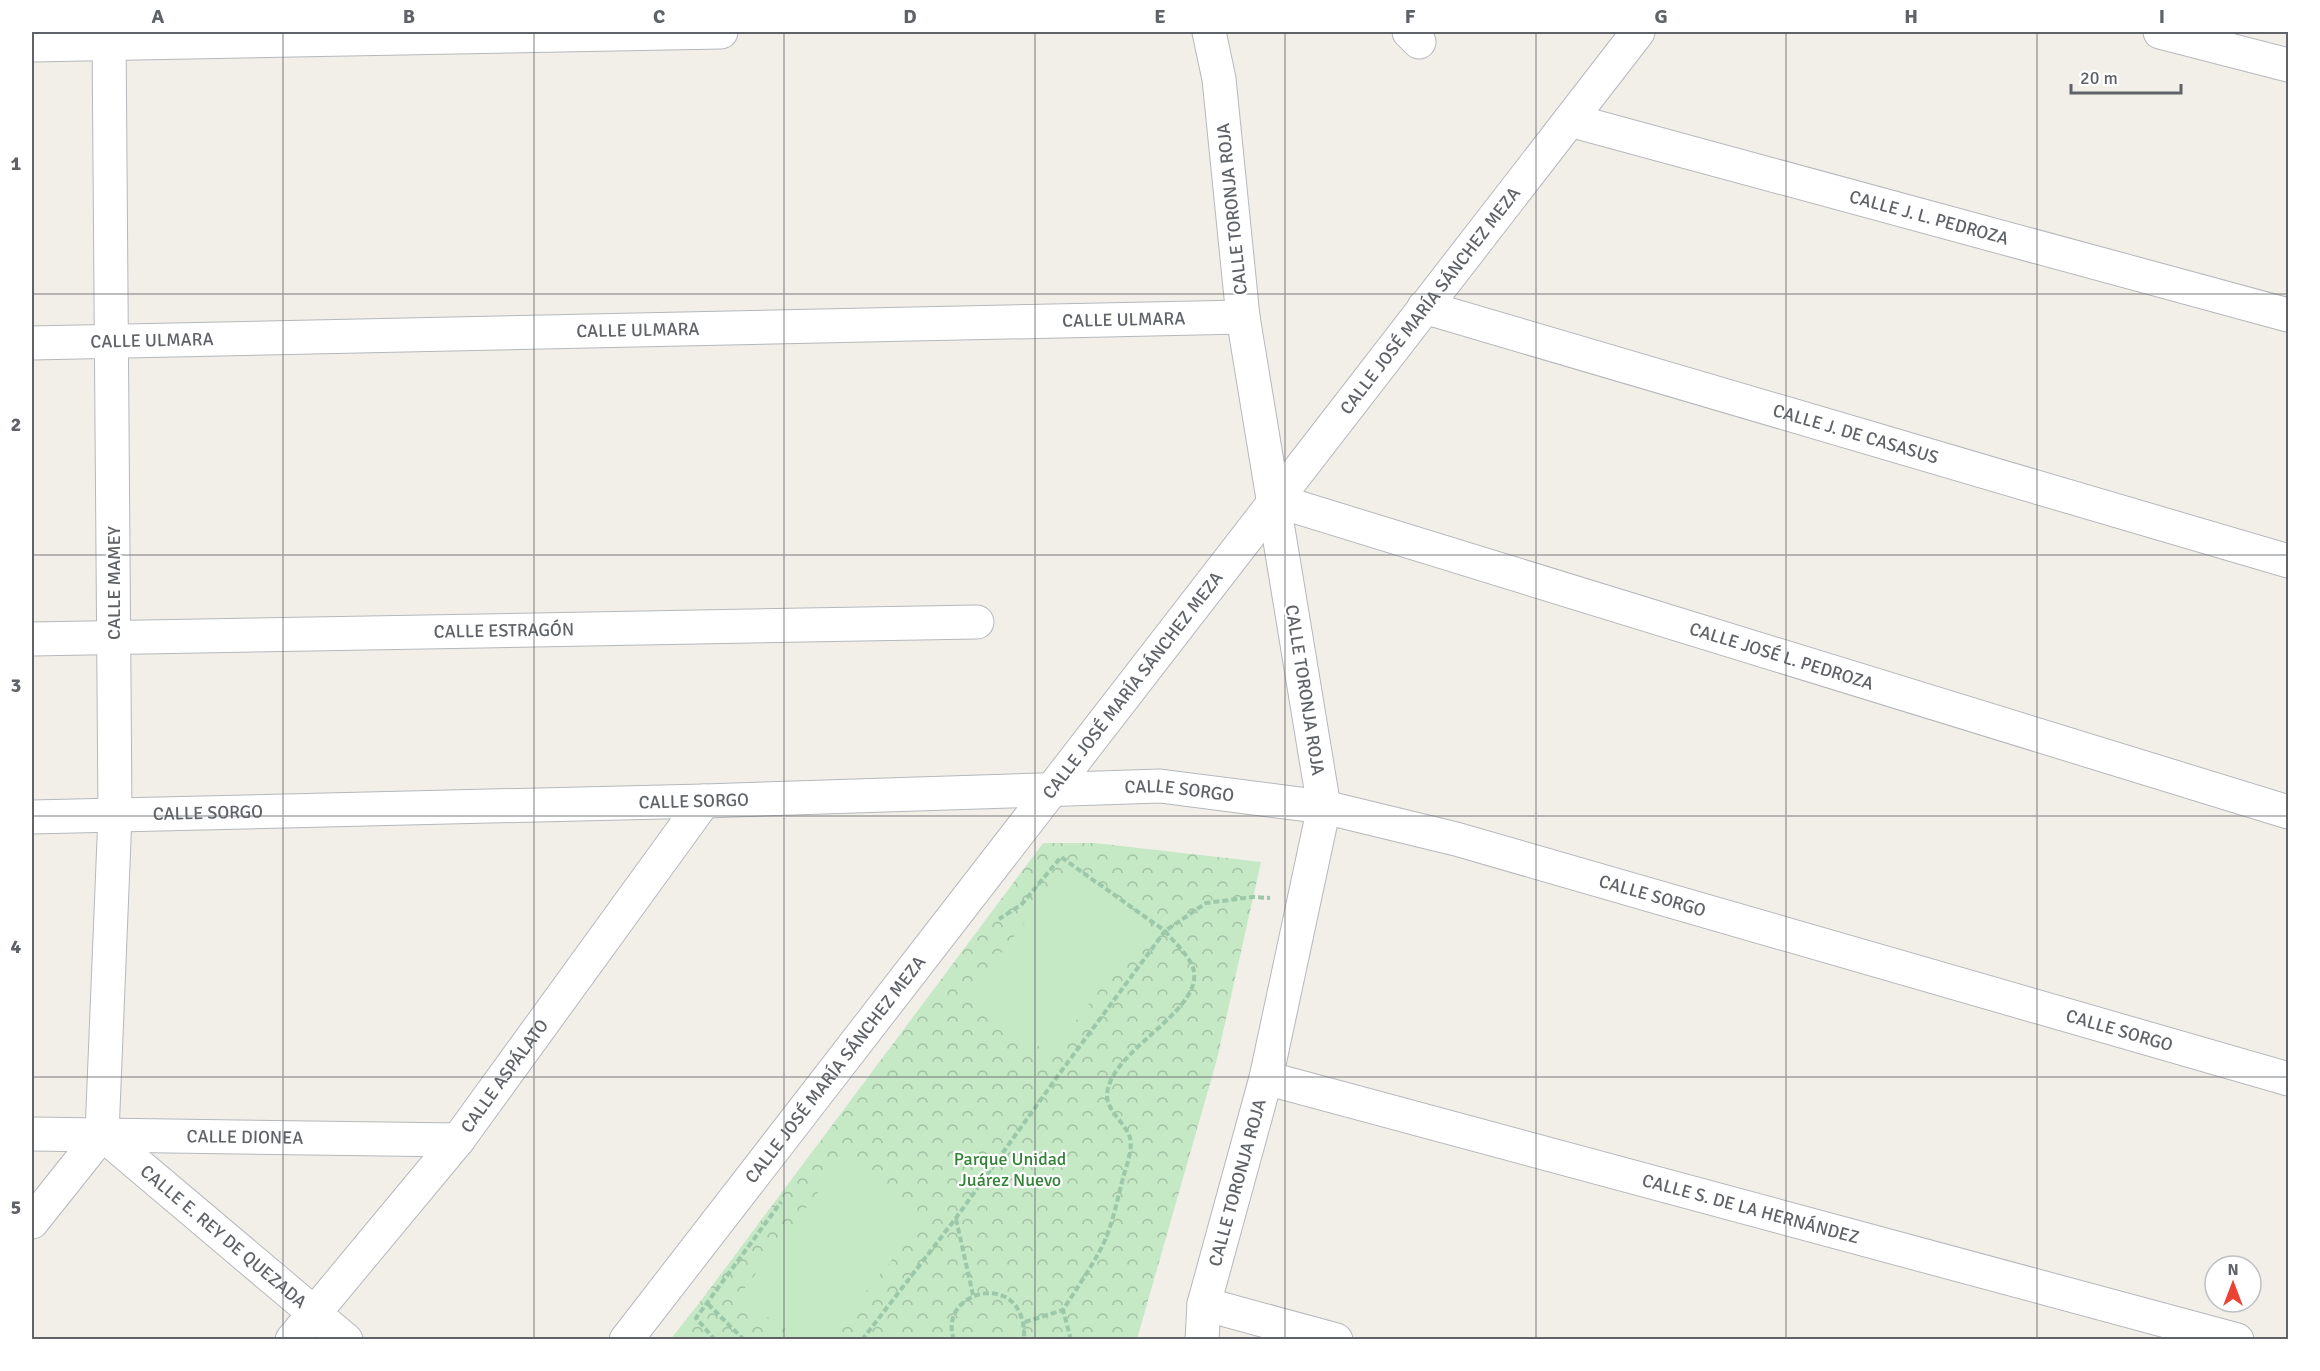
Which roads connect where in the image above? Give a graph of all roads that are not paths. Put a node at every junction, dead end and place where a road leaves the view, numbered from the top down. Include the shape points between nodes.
1 (721, 32) edge
2 (1209, 32) edge
3 (1638, 32) edge
4 (2160, 32) edge
5 (109, 37) edge
6 (32, 45) edge
7 (2289, 65) edge
8 (1570, 120) junction
9 (1424, 308) junction
10 (2289, 315) edge
11 (1243, 317) junction
12 (112, 342) junction
13 (32, 343) edge
14 (1274, 500) junction
15 (2289, 561) edge
16 (977, 622) dead end
17 (114, 637) junction
18 (32, 639) edge
19 (1050, 789) junction
20 (704, 801) junction
21 (1324, 807) junction
22 (2289, 812) edge
23 (115, 815) junction
24 (32, 817) edge
25 (1266, 1078) junction
26 (2289, 1079) edge
27 (32, 1134) edge
28 (102, 1134) junction
29 (458, 1140) junction
30 (32, 1222) edge
31 (1204, 1304) junction
32 (313, 1312) junction
33 (292, 1340) edge
34 (346, 1340) edge
35 (626, 1340) edge
36 (1202, 1340) edge
37 (1336, 1340) edge
38 (2237, 1340) edge

1 - 5 street
2 - 11 street, CALLE TORONJA ROJA via 1219,79
3 - 8 street, CALLE JOSÉ MARÍA SÁNCHEZ MEZA
4 - 7 street
5 - 6 street
5 - 12 street, CALLE MAMEY
8 - 9 street, CALLE JOSÉ MARÍA SÁNCHEZ MEZA
8 - 10 street, CALLE J. L. PEDROZA
9 - 14 street, CALLE JOSÉ MARÍA SÁNCHEZ MEZA
9 - 15 street, CALLE J. DE CASASUS
11 - 12 street, CALLE ULMARA
11 - 14 street, CALLE TORONJA ROJA
12 - 13 street, CALLE ULMARA
12 - 17 street, CALLE MAMEY
14 - 19 street, CALLE JOSÉ MARÍA SÁNCHEZ MEZA
14 - 21 street, CALLE TORONJA ROJA
14 - 22 street, CALLE JOSÉ L. PEDROZA
16 - 17 street, CALLE ESTRAGÓN
17 - 18 street, CALLE ESTRAGÓN
17 - 23 street, CALLE MAMEY
19 - 20 street, CALLE SORGO
19 - 21 street, CALLE SORGO via 1160,786
19 - 35 street, CALLE JOSÉ MARÍA SÁNCHEZ MEZA
20 - 23 street, CALLE SORGO
20 - 29 street, CALLE ASPÁLATO
21 - 25 street, CALLE TORONJA ROJA
21 - 26 street, CALLE SORGO via 1456,839
23 - 24 street, CALLE SORGO
23 - 28 street, CALLE MAMEY
25 - 31 street, CALLE TORONJA ROJA
25 - 38 street, CALLE S. DE LA HERNÁNDEZ
27 - 28 street, CALLE DIONEA
28 - 29 street, CALLE DIONEA
28 - 30 street
28 - 32 street, CALLE E. REY DE QUEZADA
29 - 32 street, CALLE ASPÁLATO
31 - 36 street, CALLE TORONJA ROJA
31 - 37 street
32 - 33 street, CALLE ASPÁLATO
32 - 34 street, CALLE E. REY DE QUEZADA

